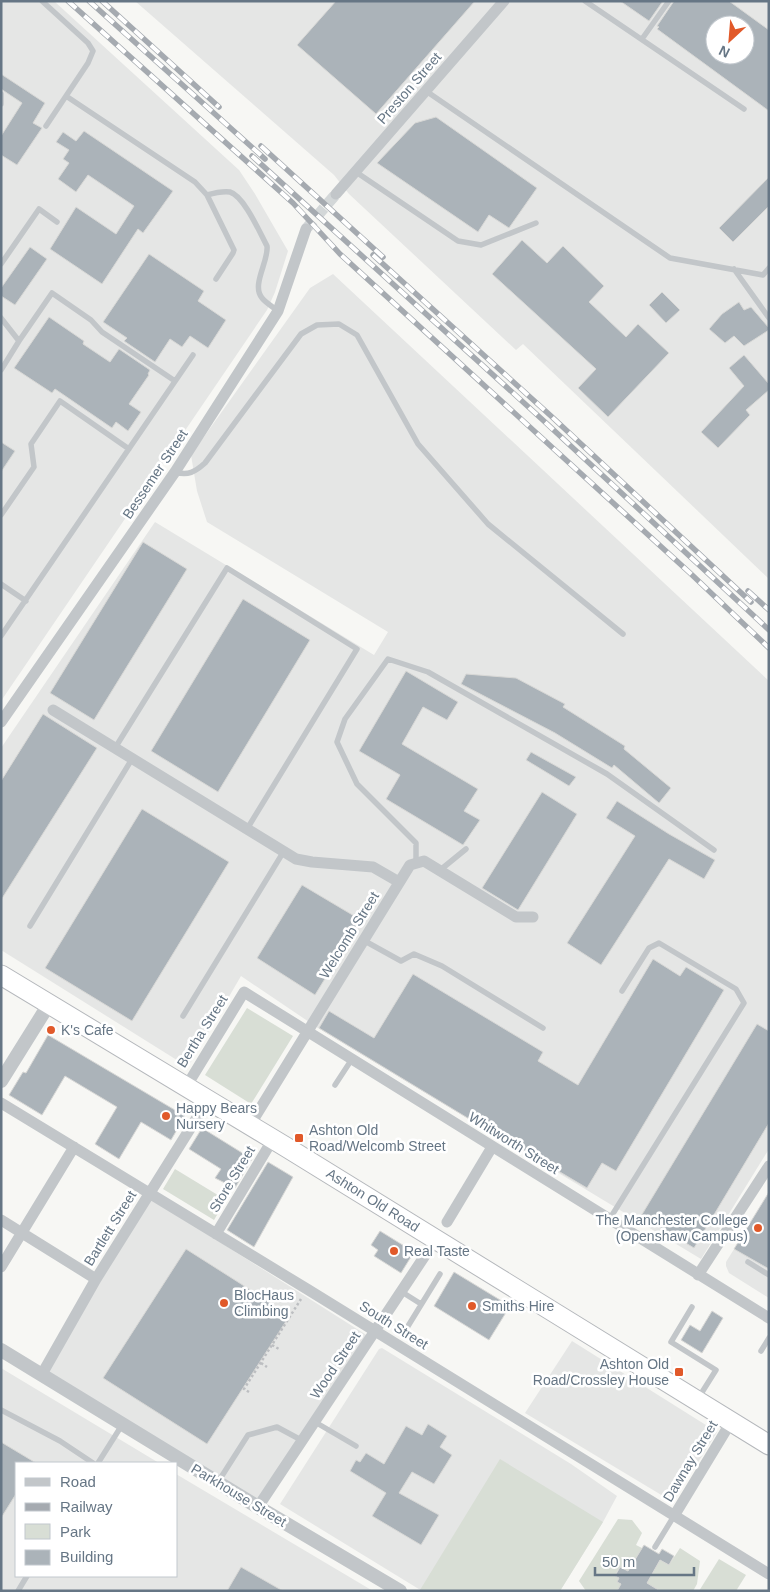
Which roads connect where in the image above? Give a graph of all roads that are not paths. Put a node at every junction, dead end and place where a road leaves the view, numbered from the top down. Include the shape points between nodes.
1 (42, 1) edge
2 (504, 1) edge
3 (585, 1) edge
4 (669, 1) edge
5 (642, 39) junction
6 (426, 91) junction
7 (1, 94) edge
8 (66, 96) junction
9 (1, 104) edge
10 (744, 109) dead end
11 (46, 126) dead end
12 (356, 172) junction
13 (336, 194) tunnel mouth
14 (207, 195) junction
15 (57, 222) dead end
16 (536, 223) dead end
17 (306, 229) tunnel mouth
18 (1, 264) edge
19 (769, 268) edge
20 (734, 269) junction
21 (216, 279) dead end
22 (278, 310) junction
23 (1, 318) edge
24 (769, 318) edge
25 (19, 341) junction
26 (193, 355) dead end
27 (1, 370) edge
28 (175, 382) junction
29 (129, 449) junction
30 (175, 472) junction
31 (1, 515) edge
32 (1, 584) edge
33 (26, 601) junction
34 (623, 634) dead end
35 (1, 636) edge
36 (53, 710) dead end
37 (1, 722) edge
38 (115, 748) junction
39 (132, 759) junction
40 (247, 829) junction
41 (466, 849) dead end
42 (714, 850) dead end
43 (284, 851) junction
44 (416, 863) junction
45 (439, 870) junction
46 (399, 882) junction
47 (533, 917) dead end
48 (30, 926) dead end
49 (363, 940) junction
50 (1, 975) edge
51 (622, 991) dead end
52 (244, 992) joint
53 (49, 1004) junction
54 (183, 1016) dead end
55 (544, 1028) dead end
56 (307, 1031) junction
57 (352, 1058) junction
58 (1, 1081) edge
59 (335, 1085) dead end
60 (186, 1087) junction
61 (208, 1100) junction
62 (1, 1103) edge
63 (250, 1125) junction
64 (274, 1139) junction
65 (74, 1147) junction
66 (492, 1147) junction
67 (769, 1166) edge
68 (149, 1194) junction
69 (1, 1220) edge
70 (609, 1220) junction
71 (447, 1222) dead end
72 (22, 1232) junction
73 (216, 1234) junction
74 (436, 1239) junction
75 (748, 1262) dead end
76 (1, 1266) edge
77 (440, 1274) dead end
78 (698, 1275) junction
79 (769, 1275) edge
80 (96, 1279) junction
81 (402, 1292) junction
82 (421, 1304) junction
83 (692, 1307) dead end
84 (769, 1318) edge
85 (405, 1331) dead end
86 (376, 1332) junction
87 (769, 1338) edge
88 (1, 1350) edge
89 (761, 1351) dead end
90 (42, 1374) junction
91 (697, 1401) junction
92 (1, 1410) edge
93 (315, 1422) junction
94 (731, 1422) junction
95 (123, 1424) junction
96 (303, 1441) junction
97 (769, 1445) edge
98 (356, 1446) dead end
99 (91, 1462) edge
100 (99, 1462) edge
101 (218, 1482) junction
102 (258, 1507) junction
103 (674, 1516) junction
104 (655, 1547) dead end
105 (769, 1574) edge
106 (26, 1577) edge
107 (18, 1591) edge
108 (400, 1591) edge

1 - 8 lane via 93,51
2 - 6 street, Preston Street
3 - 5 lane
4 - 5 lane
5 - 10 lane
6 - 12 street, Preston Street
6 - 20 lane via 670,258
7 - 9 lane
8 - 11 lane
8 - 14 lane via 195,182
12 - 13 street, Preston Street
12 - 16 lane via 458,241 481,245
14 - 21 lane via 234,250
14 - 22 lane via 230,192 243,203 267,246 258,290 261,297
15 - 18 lane via 39,209
17 - 22 street, Bessemer Street
19 - 20 lane via 763,274
20 - 24 lane
22 - 30 street, Bessemer Street
23 - 25 lane
25 - 27 lane
25 - 28 lane via 52,293
26 - 28 lane
28 - 29 lane
29 - 31 lane via 60,402 31,444 34,467
29 - 33 lane
30 - 34 lane via 185,475 197,471 205,463 301,334 317,325 339,324 357,335 418,444 488,524
30 - 37 street, Bessemer Street
32 - 33 lane
33 - 35 lane
36 - 38 street
38 - 39 street
38 - 40 lane via 227,568 357,649
39 - 40 street
39 - 48 lane
40 - 43 street
41 - 45 lane
42 - 44 lane via 591,764 428,672 388,659 345,719 337,742 357,784 416,843
43 - 46 street via 296,859 312,862 373,867
43 - 54 lane
44 - 45 street via 424,861
44 - 46 street, Welcomb Street via 410,864
45 - 47 street via 516,917
46 - 49 street, Welcomb Street
49 - 55 lane via 402,962 414,954 442,966
49 - 56 street, Welcomb Street
50 - 53 highway, Ashton Old Road
51 - 70 lane via 649,948 659,943 736,989 744,1003
52 - 56 street, Whitworth Street
52 - 60 street, Bertha Street
53 - 58 street
53 - 60 highway, Ashton Old Road
56 - 57 street, Whitworth Street
56 - 63 street, Welcomb Street
57 - 59 lane
57 - 66 street, Whitworth Street
60 - 61 highway, Ashton Old Road
61 - 63 highway, Ashton Old Road
61 - 68 street, Bartlett Street
62 - 65 street, South Street
63 - 64 highway, Ashton Old Road
64 - 73 street, Store Street
64 - 74 highway, Ashton Old Road
65 - 68 street, South Street
65 - 72 street
66 - 70 street, Whitworth Street
66 - 71 street
67 - 78 street
68 - 73 street, South Street
68 - 80 street, Bartlett Street
69 - 72 street
70 - 78 street, Whitworth Street
72 - 76 street
72 - 80 street
73 - 86 street, South Street
74 - 81 street, Wood Street
74 - 91 highway, Ashton Old Road
75 - 79 lane
77 - 82 lane
78 - 84 street, Whitworth Street
80 - 90 street, Bartlett Street
81 - 82 lane
81 - 86 street, Wood Street
82 - 85 lane
83 - 91 lane via 671,1342 716,1370
86 - 93 street, Wood Street
86 - 103 street, South Street
87 - 89 lane
88 - 90 street, Parkhouse Street
90 - 95 street, Parkhouse Street
91 - 94 highway, Ashton Old Road
92 - 99 lane
93 - 96 street, Wood Street
93 - 98 lane
94 - 97 highway, Ashton Old Road
94 - 103 street, Dawnay Street
95 - 100 lane
95 - 101 street, Parkhouse Street
96 - 101 lane via 277,1427 248,1435
96 - 102 street, Wood Street
101 - 102 street, Parkhouse Street
102 - 108 street, Parkhouse Street
103 - 104 lane
103 - 105 street, South Street
106 - 107 lane

